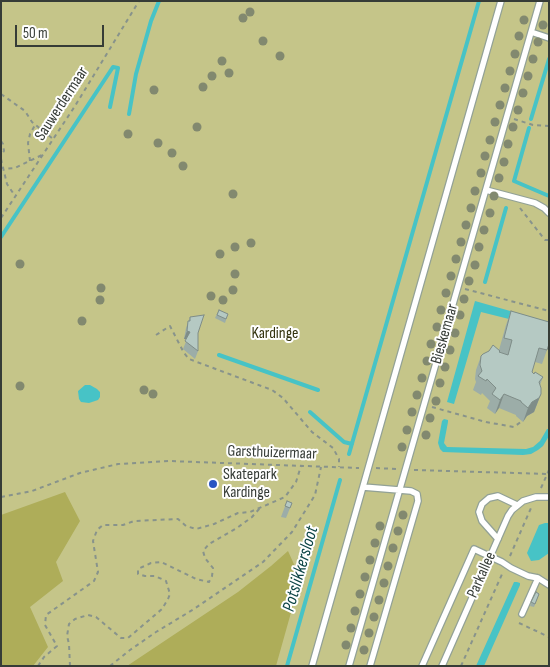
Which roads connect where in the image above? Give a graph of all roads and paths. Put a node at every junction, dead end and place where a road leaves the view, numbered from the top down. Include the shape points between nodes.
1 (139, 1) edge
2 (501, 1) edge
3 (540, 1) edge
4 (531, 32) junction
5 (549, 38) edge
6 (1, 94) edge
7 (507, 117) junction
8 (35, 125) junction
9 (549, 126) edge
10 (53, 139) junction
11 (1, 141) edge
12 (43, 154) junction
13 (1, 155) edge
14 (1, 159) edge
15 (30, 160) junction
16 (2, 168) edge
17 (486, 190) junction
18 (16, 196) junction
19 (510, 196) junction
20 (549, 213) edge
21 (1, 218) edge
22 (549, 240) edge
23 (458, 288) junction
24 (549, 311) edge
25 (156, 335) dead end
26 (425, 405) junction
27 (522, 421) dead end
28 (301, 466) junction
29 (321, 467) junction
30 (338, 467) junction
31 (368, 468) junction
32 (406, 469) junction
33 (548, 472) edge
34 (363, 487) junction
35 (400, 491) junction
36 (1, 497) edge
37 (536, 497) junction
38 (549, 497) edge
39 (517, 505) junction
40 (262, 506) junction
41 (498, 539) junction
42 (490, 557) junction
43 (506, 565) junction
44 (538, 578) junction
45 (549, 585) edge
46 (522, 614) joint
47 (549, 637) edge
48 (38, 666) edge
49 (70, 666) edge
50 (110, 666) edge
51 (312, 666) edge
52 (349, 666) edge
53 (370, 666) edge
54 (422, 666) edge
55 (442, 666) edge
56 (461, 666) edge

1 - 10 path, Sauwerdermaar
2 - 31 lane
3 - 4 lane, Bieskemaar
4 - 5 lane
4 - 7 lane, Bieskemaar
6 - 8 path via 25,111
7 - 9 path
7 - 17 lane, Bieskemaar
8 - 10 path
8 - 15 path via 28,144
10 - 12 path, Sauwerdermaar
11 - 13 path via 4,151
12 - 15 path
12 - 18 path, Sauwerdermaar
14 - 16 path
15 - 16 path via 14,168
16 - 18 path
17 - 19 lane
17 - 23 lane, Bieskemaar
18 - 21 path, Sauwerdermaar
19 - 20 lane via 535,204
19 - 22 path via 545,240
23 - 24 path
23 - 26 lane, Bieskemaar
25 - 30 path via 170,326 189,359 272,390 312,432 333,448 339,460
26 - 27 path via 514,427
26 - 32 lane, Bieskemaar
28 - 29 path, Garsthuizermaar
28 - 36 path, Garsthuizermaar via 169,460 118,464 80,473 32,491
28 - 40 path via 296,482 285,496
29 - 30 path, Garsthuizermaar
29 - 50 path via 315,495 292,532 263,562
30 - 31 path, Garsthuizermaar
31 - 32 path, Garsthuizermaar
31 - 34 lane
32 - 33 path, Garsthuizermaar
32 - 35 lane, Bieskemaar
33 - 37 path, Parkallee
34 - 35 lane
34 - 51 lane
35 - 52 lane, Bieskemaar
35 - 53 lane via 417,494 418,501
37 - 38 lane
37 - 39 lane
37 - 43 path, Parkallee
39 - 41 lane, Parkallee
39 - 41 lane via 498,496 482,504 482,521
40 - 48 path via 196,529 178,519 104,525 97,530 93,541 98,572 94,581 46,615 45,625 57,646
40 - 49 path via 252,517 203,551 213,568 209,582 161,562 138,569 138,574 166,580 170,594 162,609 128,638 121,638 88,615 69,624
41 - 42 lane, Parkallee
42 - 43 lane
42 - 54 lane via 474,549
42 - 55 lane, Parkallee
43 - 44 lane
43 - 56 path, Parkallee
44 - 45 lane
44 - 46 lane
46 - 47 path via 518,623

